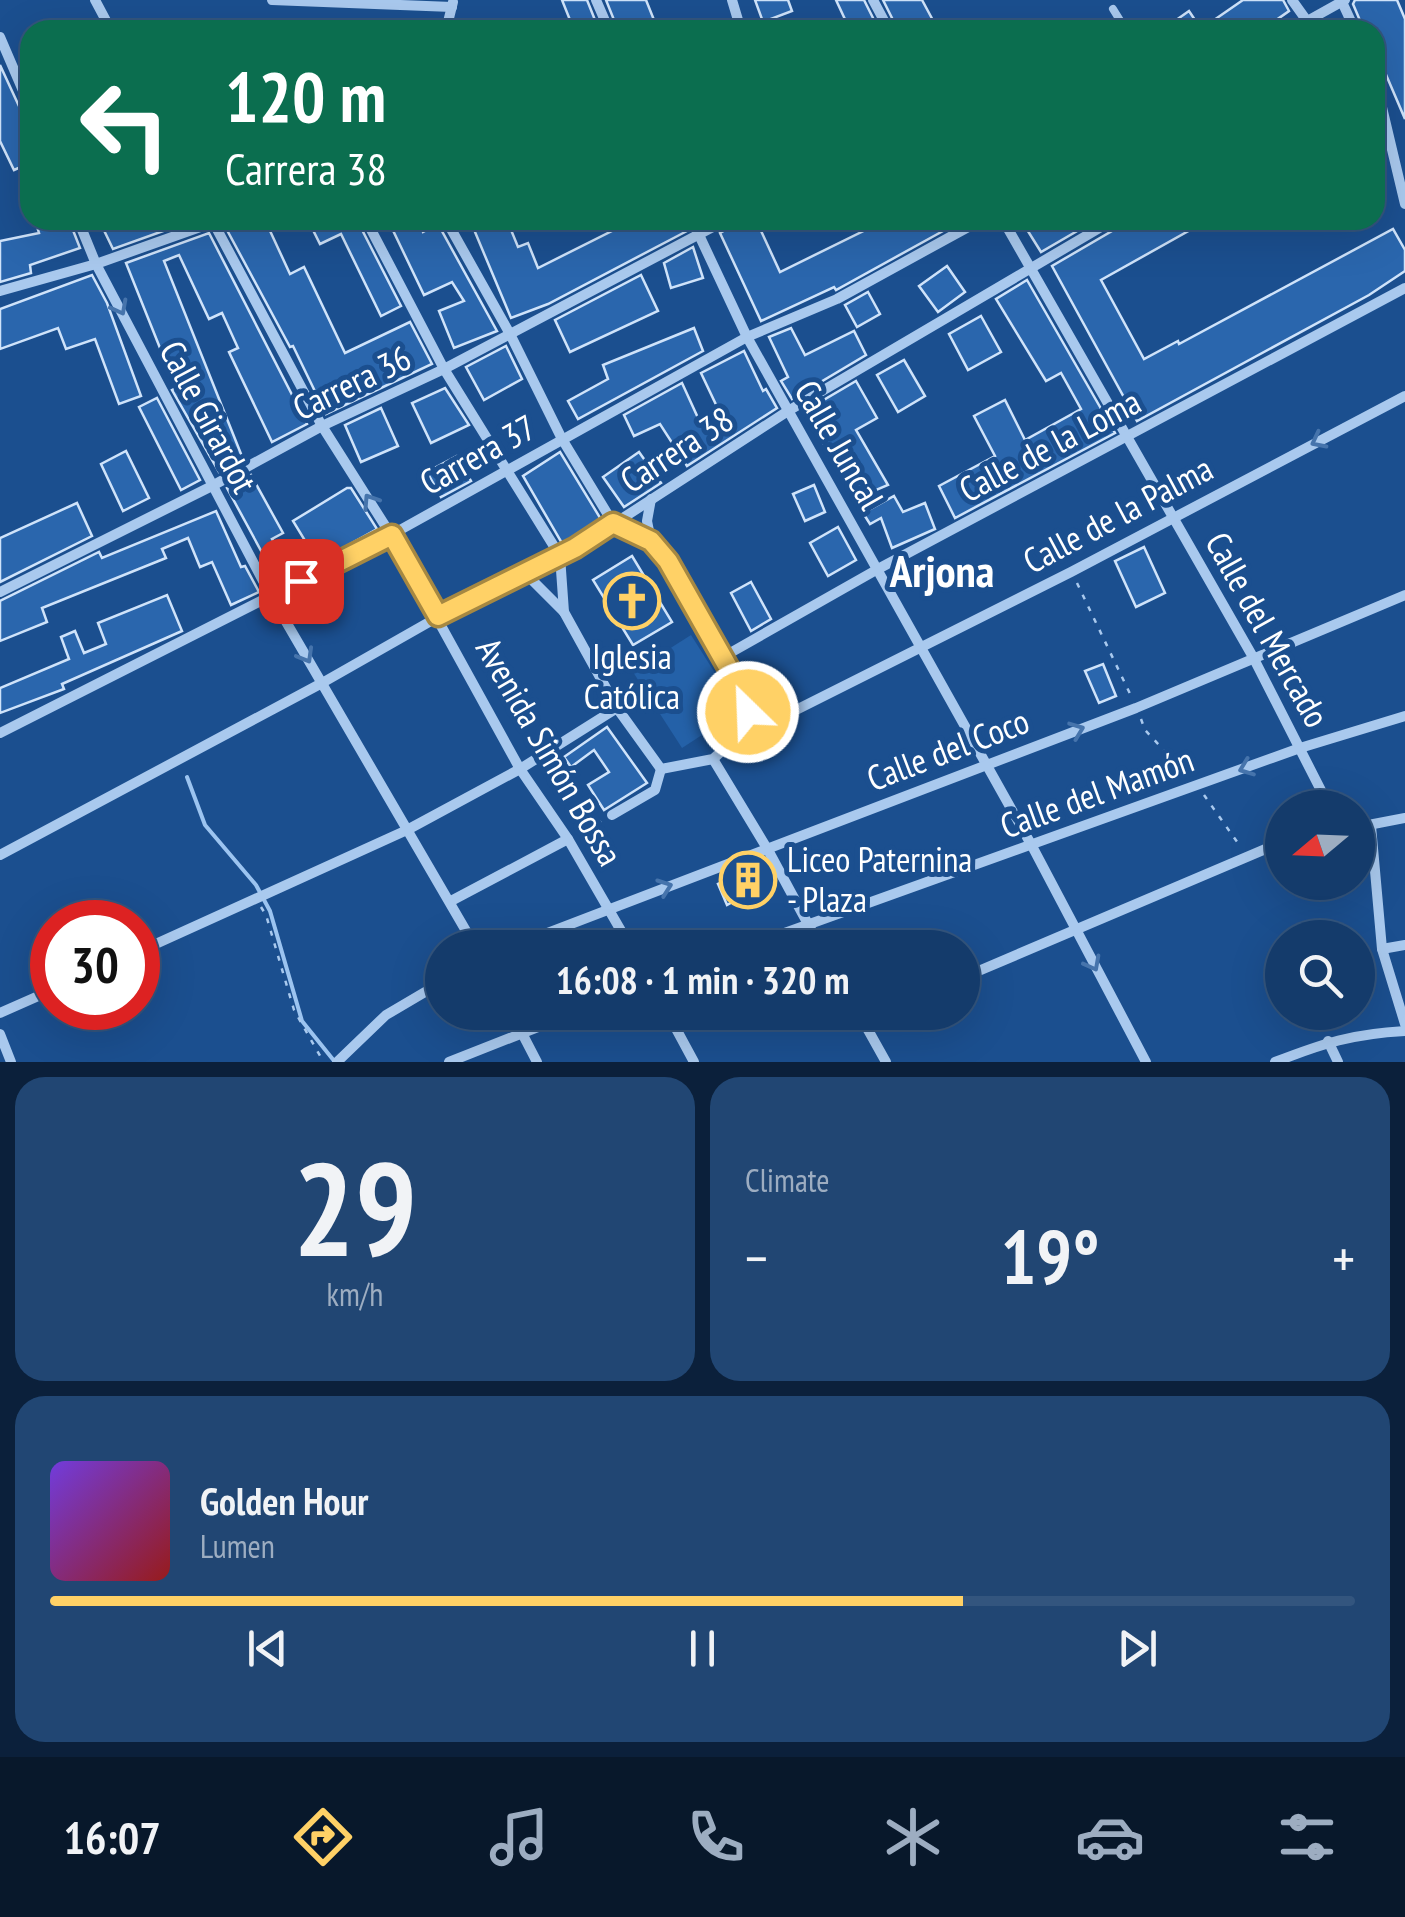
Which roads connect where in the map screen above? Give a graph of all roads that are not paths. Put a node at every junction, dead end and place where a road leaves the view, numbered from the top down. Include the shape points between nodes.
1 (272, 0) edge
2 (1344, 1) edge
3 (452, 4) edge
4 (1113, 9) dead end
5 (1120, 20) edge
6 (1308, 20) edge
7 (0, 36) edge
8 (20, 83) edge
9 (1385, 120) edge
10 (1405, 204) edge
11 (82, 230) edge
12 (190, 230) edge
13 (220, 230) edge
14 (371, 230) edge
15 (452, 230) edge
16 (697, 230) edge
17 (710, 230) edge
18 (963, 230) edge
19 (1009, 230) edge
20 (1096, 230) edge
21 (700, 236) junction
22 (96, 264) junction
23 (1032, 269) junction
24 (1405, 288) edge
25 (0, 291) edge
26 (510, 334) junction
27 (748, 337) junction
28 (444, 369) junction
29 (1405, 396) edge
30 (788, 412) junction
31 (322, 426) junction
32 (1127, 435) junction
33 (562, 439) junction
34 (508, 469) junction
35 (212, 486) junction
36 (651, 499) junction
37 (1173, 516) junction
38 (613, 523) junction
39 (392, 535) junction
40 (651, 541) junction
41 (560, 556) junction
42 (878, 569) junction
43 (524, 572) junction
44 (0, 592) edge
45 (1405, 595) edge
46 (271, 596) junction
47 (564, 612) junction
48 (438, 616) junction
49 (920, 646) junction
50 (723, 657) junction
51 (1253, 658) junction
52 (322, 683) junction
53 (617, 708) junction
54 (1405, 716) edge
55 (746, 729) junction
56 (0, 733) edge
57 (1300, 748) junction
58 (713, 759) junction
59 (986, 764) junction
60 (520, 768) junction
61 (660, 769) junction
62 (1321, 790) edge
63 (612, 815) road end
64 (1405, 818) edge
65 (1375, 825) edge
66 (407, 830) junction
67 (568, 840) junction
68 (1032, 846) junction
69 (1265, 848) edge
70 (768, 850) junction
71 (0, 855) edge
72 (1375, 871) edge
73 (451, 900) junction
74 (608, 908) junction
75 (808, 924) junction
76 (1074, 928) junction
77 (467, 930) edge
78 (553, 930) edge
79 (621, 930) edge
80 (792, 930) edge
81 (812, 930) edge
82 (160, 942) edge
83 (1405, 944) edge
84 (1382, 949) junction
85 (980, 970) edge
86 (425, 992) edge
87 (30, 1000) edge
88 (0, 1013) edge
89 (1405, 1028) edge
90 (521, 1030) edge
91 (533, 1030) edge
92 (677, 1030) edge
93 (868, 1030) edge
94 (0, 1034) edge
95 (523, 1034) junction
96 (1328, 1041) junction
97 (338, 1061) edge
98 (11, 1062) edge
99 (448, 1062) edge
100 (536, 1062) edge
101 (694, 1062) edge
102 (886, 1062) edge
103 (1146, 1062) edge
104 (1275, 1062) edge
105 (1338, 1062) edge

1 - 3 street
2 - 6 street
4 - 5 lane
7 - 8 street
9 - 10 street
11 - 22 street, Calle Girardot
12 - 22 street
13 - 31 street, Avenida Simón Bossa
14 - 28 street
15 - 26 street
16 - 21 street, Calle Juncal
17 - 21 street, Carrera 36
18 - 27 street, Carrera 37 via 837,299
19 - 23 street, Calle del Mercado
20 - 23 street, Carrera 38
21 - 26 street, Carrera 36
21 - 27 street, Calle Juncal
22 - 25 street
22 -> 35 street, Calle Girardot
23 - 30 street, Carrera 38
23 - 32 street, Calle del Mercado
24 - 32 street, Calle de la Loma
26 - 28 street, Carrera 36
26 - 33 street
27 - 30 street, Calle Juncal
27 - 33 street, Carrera 37
28 - 31 street, Carrera 36
28 - 34 street
29 -> 37 street, Calle de la Palma
30 - 36 street, Carrera 38
30 - 42 street, Calle Juncal
31 - 35 street, Carrera 36
39 -> 31 street, Avenida Simón Bossa
32 - 37 street, Calle del Mercado
32 - 42 street, Calle de la Loma
33 - 34 street, Carrera 37
33 - 38 street
34 - 39 street, Carrera 37
34 - 41 street
35 - 44 street, Carrera 36
35 - 46 street, Calle Girardot
36 - 38 street, Carrera 38
36 - 40 street
37 - 49 street, Calle de la Palma
37 - 51 street, Calle del Mercado
38 - 40 street
38 - 41 street, Carrera 38
39 - 46 street, Carrera 37
39 - 48 street, Avenida Simón Bossa
40 - 50 street
41 - 43 street, Carrera 38
41 - 47 street
42 - 49 street, Calle Juncal
42 - 50 street, Calle de la Loma
43 - 47 street
43 - 48 street, Carrera 38
45 - 51 street, Calle del Coco
46 -> 52 street, Calle Girardot
46 - 56 street, Carrera 37
47 - 53 street
48 - 52 street, Carrera 38
48 - 60 street, Avenida Simón Bossa
49 - 55 street, Calle de la Palma via 764,726
49 - 59 street, Calle Juncal
50 - 55 street via 746,701
51 - 57 street, Calle del Mercado
59 -> 51 street, Calle del Coco
52 - 66 street, Calle Girardot
52 - 71 street, Carrera 38
53 - 60 street
53 - 61 street
54 - 57 street, Calle del Mamón
55 - 58 street
57 - 62 street, Calle del Mercado
57 -> 68 street, Calle del Mamón
58 - 61 street
58 - 70 street
59 - 68 street, Calle Juncal
59 - 70 street, Calle del Coco
60 - 66 street
60 - 67 street, Avenida Simón Bossa
61 - 63 street via 656,790
64 - 65 street
66 - 73 street, Calle Girardot
66 - 82 street
67 - 73 street
67 - 74 street, Avenida Simón Bossa
68 - 75 street, Calle del Mamón
68 - 76 street, Calle Juncal
69 - 76 street
74 -> 70 street, Calle del Coco
70 - 75 street
72 - 84 street
73 - 77 street, Calle Girardot
74 - 78 street, Calle del Coco
74 - 79 street, Avenida Simón Bossa
75 - 80 street, Calle del Mamón
75 - 81 street
76 - 85 street
76 -> 103 street, Calle Juncal
83 - 84 street
84 - 89 street
86 - 97 street via 386,1015
87 - 88 street
89 - 96 street
90 - 95 street
91 - 95 street
92 - 101 street
93 - 102 street
94 - 98 street
95 - 99 street
95 - 100 street
96 - 104 street
96 - 105 street

